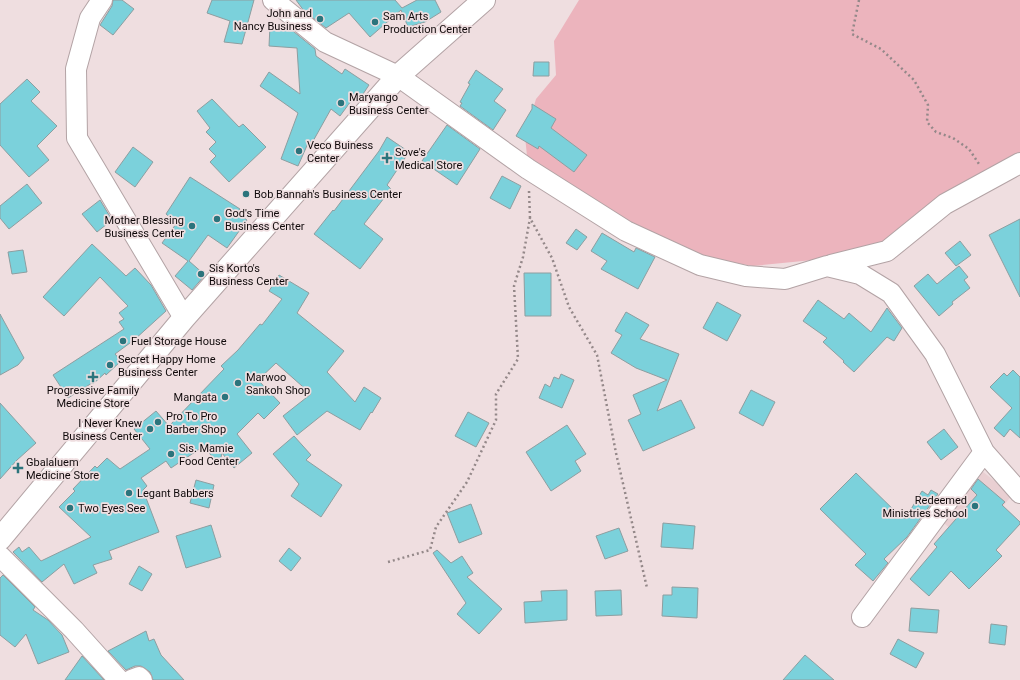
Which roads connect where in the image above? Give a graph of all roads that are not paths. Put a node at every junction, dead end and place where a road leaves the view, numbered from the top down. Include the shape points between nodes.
1 (102, 0) edge
2 (273, 0) edge
3 (477, 2) edge
4 (398, 76) junction
5 (1020, 163) edge
6 (827, 266) junction
7 (184, 318) junction
8 (984, 452) junction
9 (1020, 493) edge
10 (0, 539) edge
11 (0, 556) edge
12 (862, 617) dead end
13 (119, 680) edge
14 (131, 680) edge
15 (142, 680) edge

1 - 7 street via 90,18 76,69 77,138
2 - 4 street via 325,42
3 - 4 main road
4 - 6 street via 528,169 626,231 700,265 746,276 785,279
4 - 7 main road
5 - 6 street via 945,204 887,252
6 - 8 street via 860,274 891,292 935,354
7 - 10 main road
8 - 9 street
8 - 12 street
11 - 13 street via 74,630
14 - 15 street via 139,677

